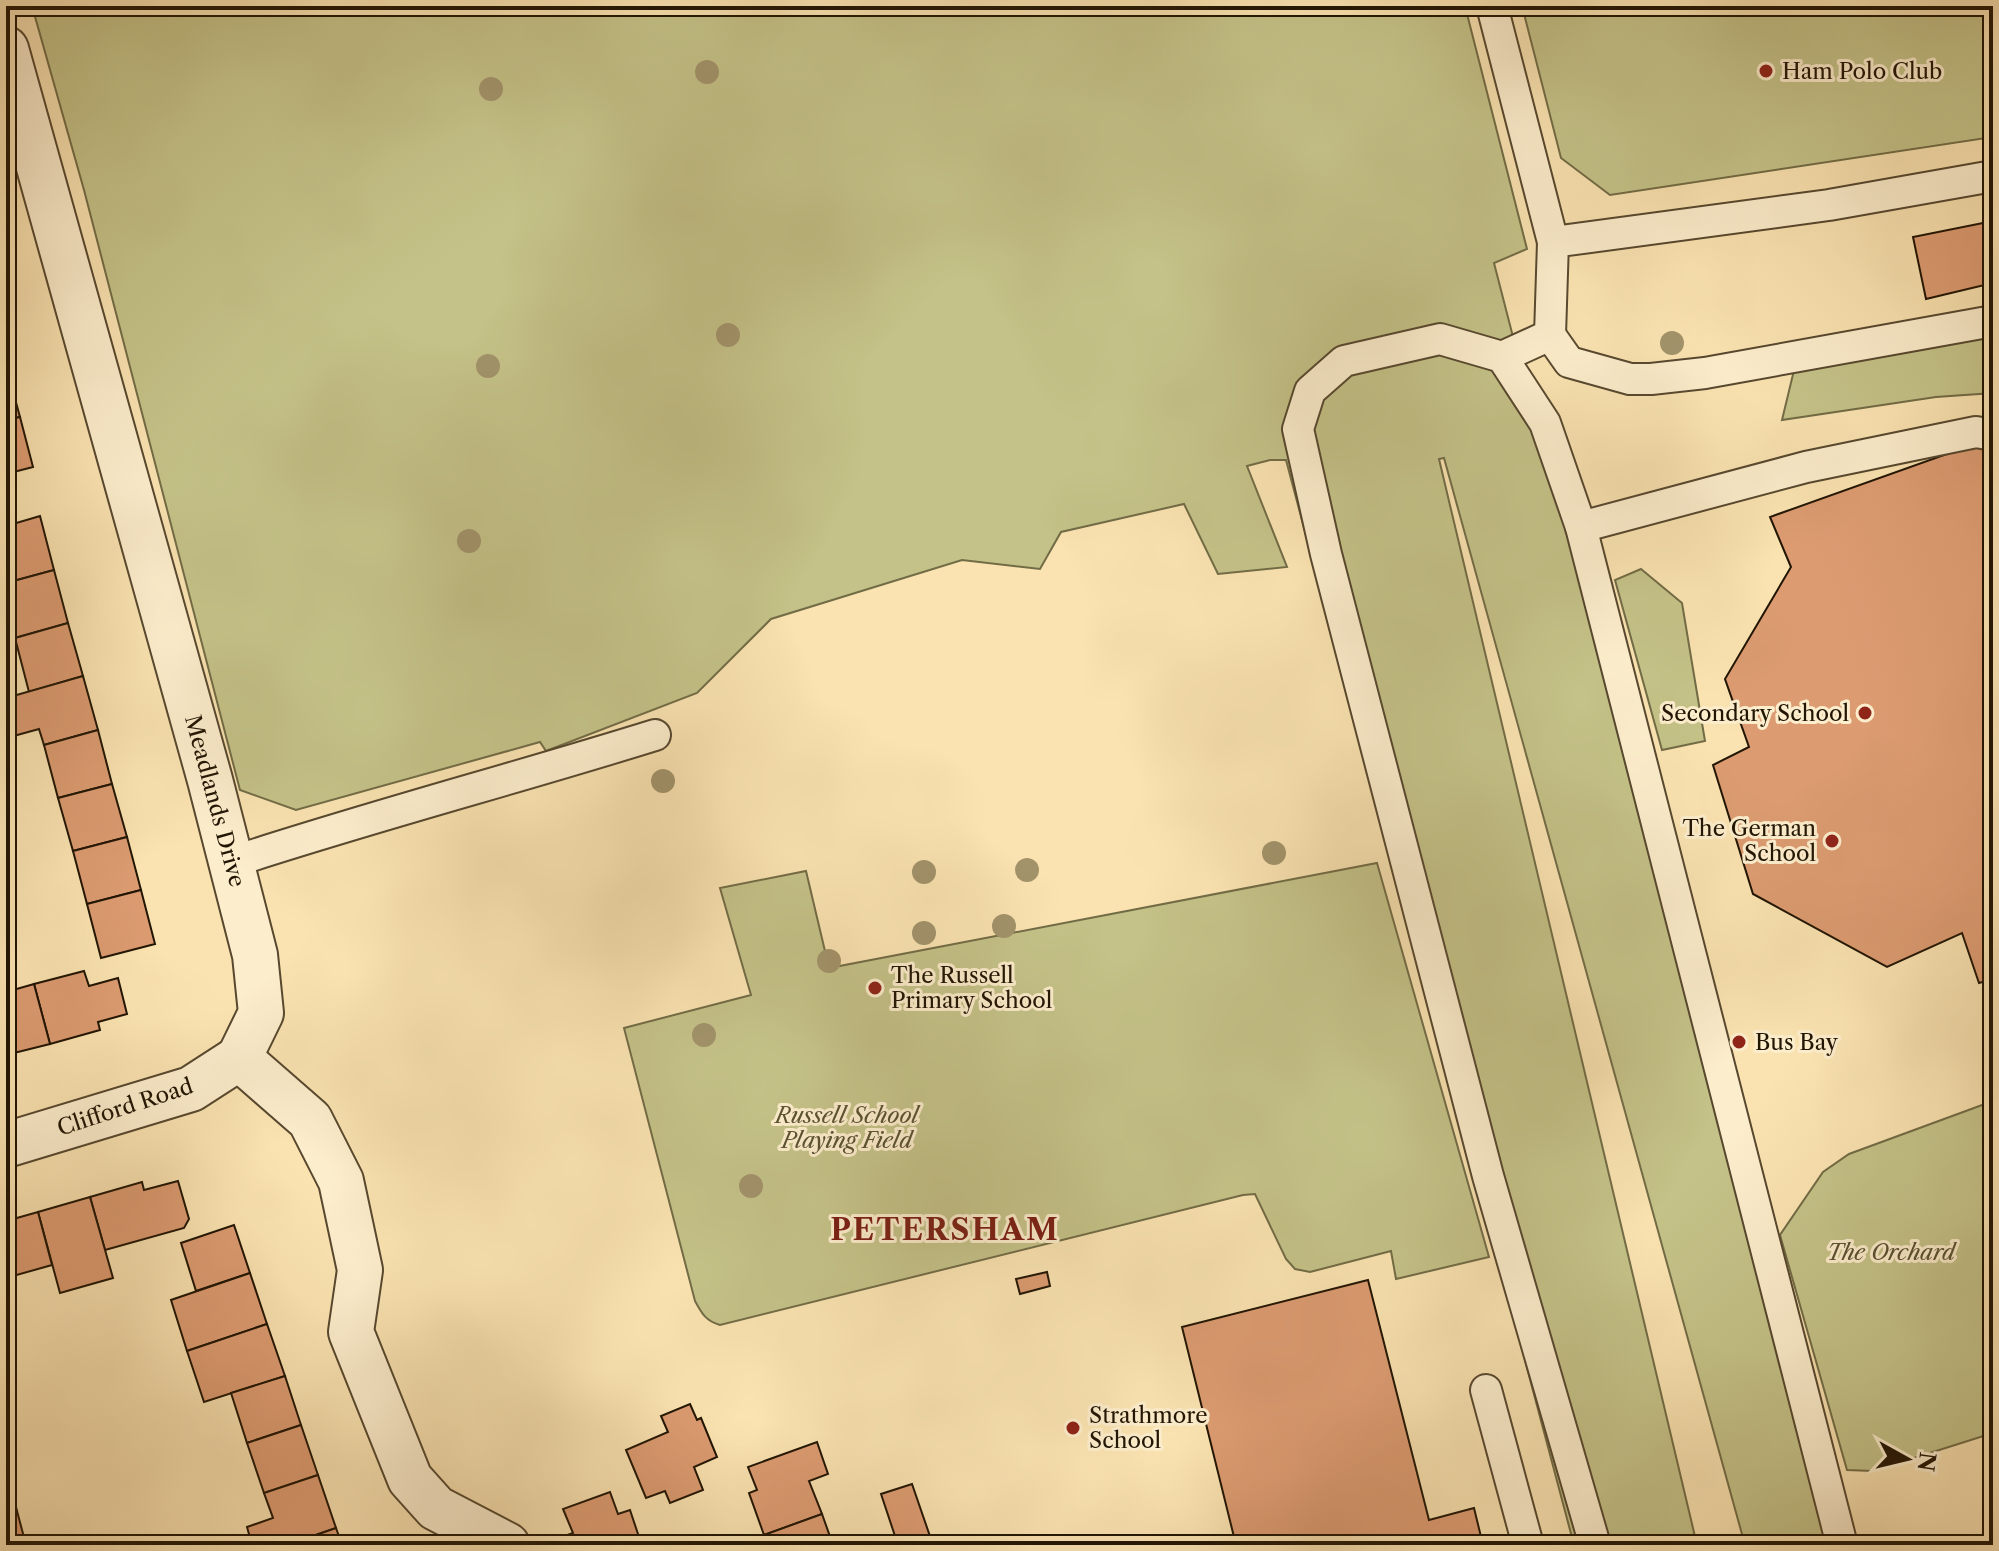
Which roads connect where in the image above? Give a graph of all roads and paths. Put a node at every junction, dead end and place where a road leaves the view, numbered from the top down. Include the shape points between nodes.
1 (1492, 6) edge
2 (6, 49) edge
3 (1993, 176) edge
4 (1553, 242) junction
5 (1993, 321) edge
6 (1550, 335) junction
7 (1502, 357) junction
8 (1993, 435) edge
9 (1581, 527) junction
10 (655, 735) dead end
11 (232, 862) junction
12 (239, 1058) junction
13 (6, 1145) edge
14 (1486, 1390) dead end
15 (507, 1545) edge
16 (1528, 1545) edge
17 (1595, 1545) edge
18 (1842, 1545) edge

1 - 4 lane
2 - 11 street, Meadlands Drive
3 - 4 lane via 1829,205
4 - 6 lane
5 - 6 lane via 1651,379 1630,379 1569,362
6 - 7 lane
7 - 9 lane via 1545,423
7 - 17 lane via 1440,339 1344,361 1310,391 1298,429 1488,1176
8 - 9 lane via 1976,432 1806,467
9 - 18 lane
10 - 11 lane
11 - 12 street, Meadlands Drive via 255,955 261,1013
12 - 13 street, Clifford Road via 191,1089
12 - 15 street via 310,1120 341,1181 360,1270 351,1332 410,1479 436,1508
14 - 16 lane

